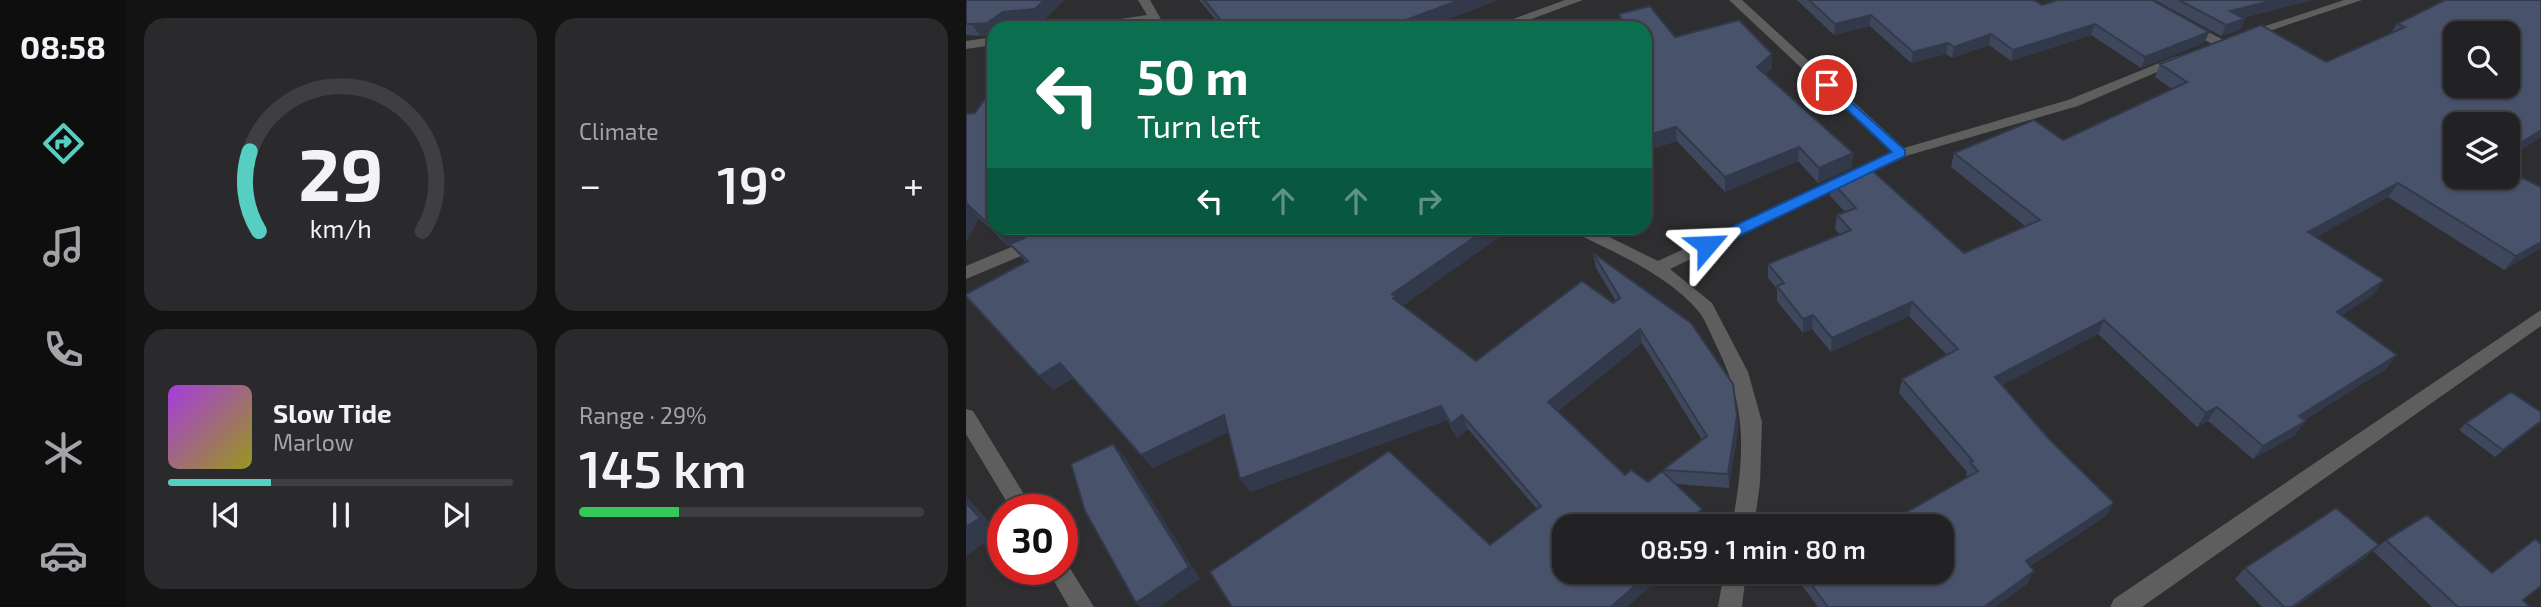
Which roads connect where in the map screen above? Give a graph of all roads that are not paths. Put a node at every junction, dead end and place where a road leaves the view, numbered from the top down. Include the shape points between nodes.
1 (1144, 0) edge
2 (1577, 0) edge
3 (1735, 0) edge
4 (2356, 0) edge
5 (2174, 19) edge
6 (1156, 21) edge
7 (1516, 21) edge
8 (987, 42) edge
9 (2220, 43) junction
10 (966, 45) edge
11 (1900, 153) junction
12 (1047, 235) edge
13 (1593, 235) edge
14 (1658, 268) junction
15 (966, 273) edge
16 (2541, 317) edge
17 (966, 417) edge
18 (1013, 494) edge
19 (1745, 514) edge
20 (1733, 584) edge
21 (1068, 585) edge
22 (1082, 607) edge
23 (1730, 607) edge
24 (2122, 607) edge

1 - 6 street
2 - 7 street
3 - 11 street
4 - 9 street
5 - 9 street
8 - 10 street
9 - 11 street via 2073,103
11 - 14 street
12 - 15 street
13 - 14 street
14 - 19 street via 1706,308 1738,372 1752,422
16 - 24 street
17 - 18 street
20 - 23 street
21 - 22 street

